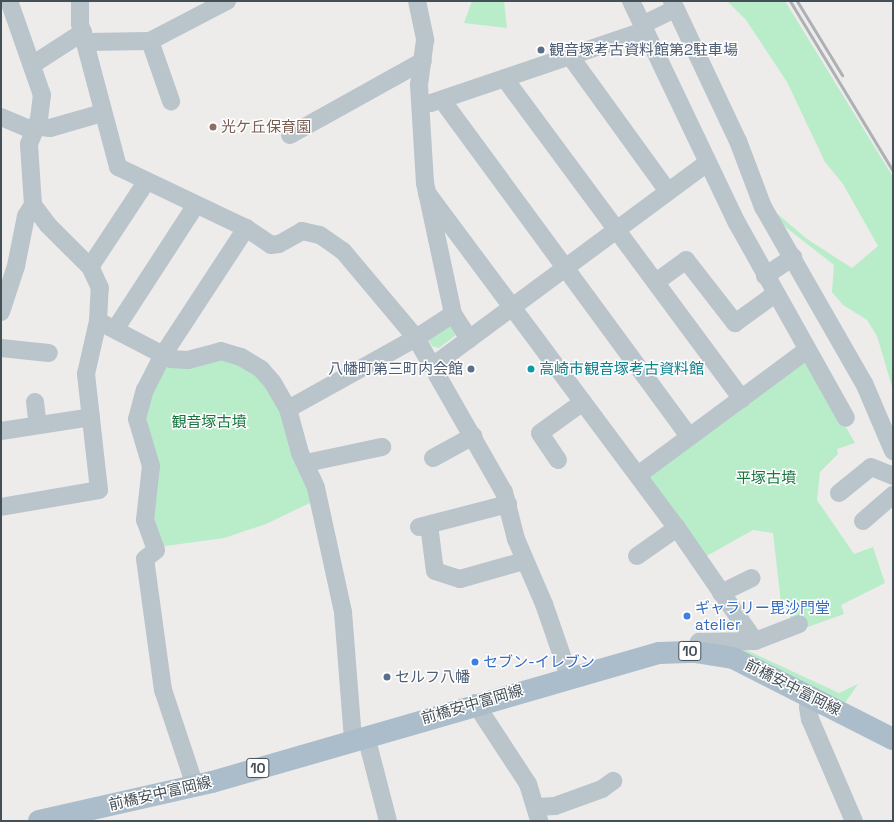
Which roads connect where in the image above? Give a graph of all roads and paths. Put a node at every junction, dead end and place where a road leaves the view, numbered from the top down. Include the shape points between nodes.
1 (9, 1) edge
2 (80, 1) edge
3 (227, 1) edge
4 (417, 1) edge
5 (630, 1) edge
6 (674, 5) edge
7 (643, 28) junction
8 (85, 37) junction
9 (150, 41) junction
10 (570, 56) junction
11 (423, 61) junction
12 (32, 65) junction
13 (505, 79) junction
14 (442, 100) junction
15 (171, 101) dead end
16 (420, 106) junction
17 (102, 113) junction
18 (1, 117) edge
19 (33, 128) junction
20 (290, 135) dead end
21 (707, 163) junction
22 (146, 182) junction
23 (667, 190) junction
24 (427, 193) junction
25 (33, 205) junction
26 (196, 205) junction
27 (246, 228) junction
28 (616, 228) junction
29 (793, 257) junction
30 (90, 267) junction
31 (565, 268) junction
32 (765, 276) junction
33 (656, 282) junction
34 (775, 294) junction
35 (514, 307) junction
36 (1, 312) edge
37 (453, 314) junction
38 (98, 321) junction
39 (116, 328) junction
40 (416, 338) junction
41 (469, 339) junction
42 (1, 348) edge
43 (807, 350) junction
44 (49, 353) dead end
45 (163, 355) junction
46 (434, 365) junction
47 (742, 399) junction
48 (35, 402) dead end
49 (583, 402) junction
50 (288, 409) junction
51 (91, 416) junction
52 (846, 418) dead end
53 (38, 425) junction
54 (1, 431) edge
55 (473, 436) junction
56 (690, 436) junction
57 (382, 447) dead end
58 (893, 452) edge
59 (432, 458) dead end
60 (558, 460) dead end
61 (306, 463) junction
62 (638, 475) junction
63 (893, 476) edge
64 (839, 493) dead end
65 (893, 495) edge
66 (508, 504) junction
67 (1, 507) edge
68 (863, 521) dead end
69 (677, 528) junction
70 (637, 556) dead end
71 (524, 561) junction
72 (752, 578) dead end
73 (721, 593) junction
74 (799, 624) dead end
75 (754, 642) junction
76 (695, 652) junction
77 (569, 676) junction
78 (813, 696) junction
79 (475, 704) junction
80 (359, 737) junction
81 (893, 739) edge
82 (613, 781) dead end
83 (195, 786) junction
84 (538, 814) edge
85 (39, 821) edge
86 (388, 821) edge
87 (854, 821) edge

1 - 12 street
2 - 8 street
3 - 9 street
4 - 11 street via 426,40
5 - 7 street
6 - 7 street
6 - 29 street via 738,141 763,207
7 - 10 street
7 - 21 street
8 - 9 street
8 - 12 street
8 - 17 street
9 - 15 street
10 - 13 street
10 - 23 street
11 - 16 street
11 - 20 street
12 - 19 street via 43,105
13 - 14 street
13 - 28 street
14 - 16 street
14 - 31 street
16 - 24 street
17 - 19 street via 50,128
17 - 22 street via 115,163
18 - 19 street
19 - 25 street via 28,161
21 - 23 street
21 - 32 street
22 - 26 street
22 - 30 street
23 - 28 street
24 - 35 street
24 - 37 street
25 - 30 street via 48,225
25 - 36 street via 26,216 16,266
26 - 27 street
26 - 39 street
27 - 40 street via 271,245 309,231 333,243
27 - 45 street
28 - 31 street
28 - 33 street
29 - 32 street
29 - 58 street via 864,383
30 - 38 street via 100,288
31 - 35 street
31 - 56 street
32 - 34 street
33 - 34 street via 686,260 735,323
33 - 47 street
34 - 43 street
35 - 41 street
35 - 49 street
37 - 40 street
37 - 41 street
38 - 39 street
38 - 51 street via 86,374
39 - 45 street
40 - 46 street
40 - 50 street
41 - 46 street
42 - 44 street
43 - 47 street
43 - 52 street
45 - 50 street via 178,361 221,351 241,357 261,369
45 - 83 street via 147,384 137,419 151,466 145,525 156,550 145,559 163,690
46 - 55 street
47 - 56 street
48 - 53 street
49 - 60 street via 540,433
49 - 62 street
50 - 61 street
51 - 53 street
51 - 67 street via 99,490
53 - 54 street
55 - 59 street
55 - 66 street
56 - 62 street
57 - 61 street
61 - 80 street via 316,488 343,612
62 - 69 street
63 - 64 street via 871,467
65 - 68 street
66 - 71 street
66 - 71 street via 424,526 435,571 460,579
69 - 70 street
69 - 73 street
71 - 77 street via 544,604
72 - 73 street
73 - 75 street
74 - 75 street
75 - 76 street via 699,642
76 - 77 main road, 前橋安中富岡線 / 10 via 639,656
76 - 78 main road, 前橋安中富岡線 / 10 via 733,658
77 - 79 main road, 前橋安中富岡線 / 10
78 - 81 main road, 前橋安中富岡線 / 10
78 - 87 street via 808,707 810,719
79 - 80 main road, 前橋安中富岡線 / 10
79 - 84 street via 521,773
80 - 83 main road, 前橋安中富岡線 / 10
80 - 86 street
82 - 84 street via 602,789
83 - 85 main road, 前橋安中富岡線 / 10

